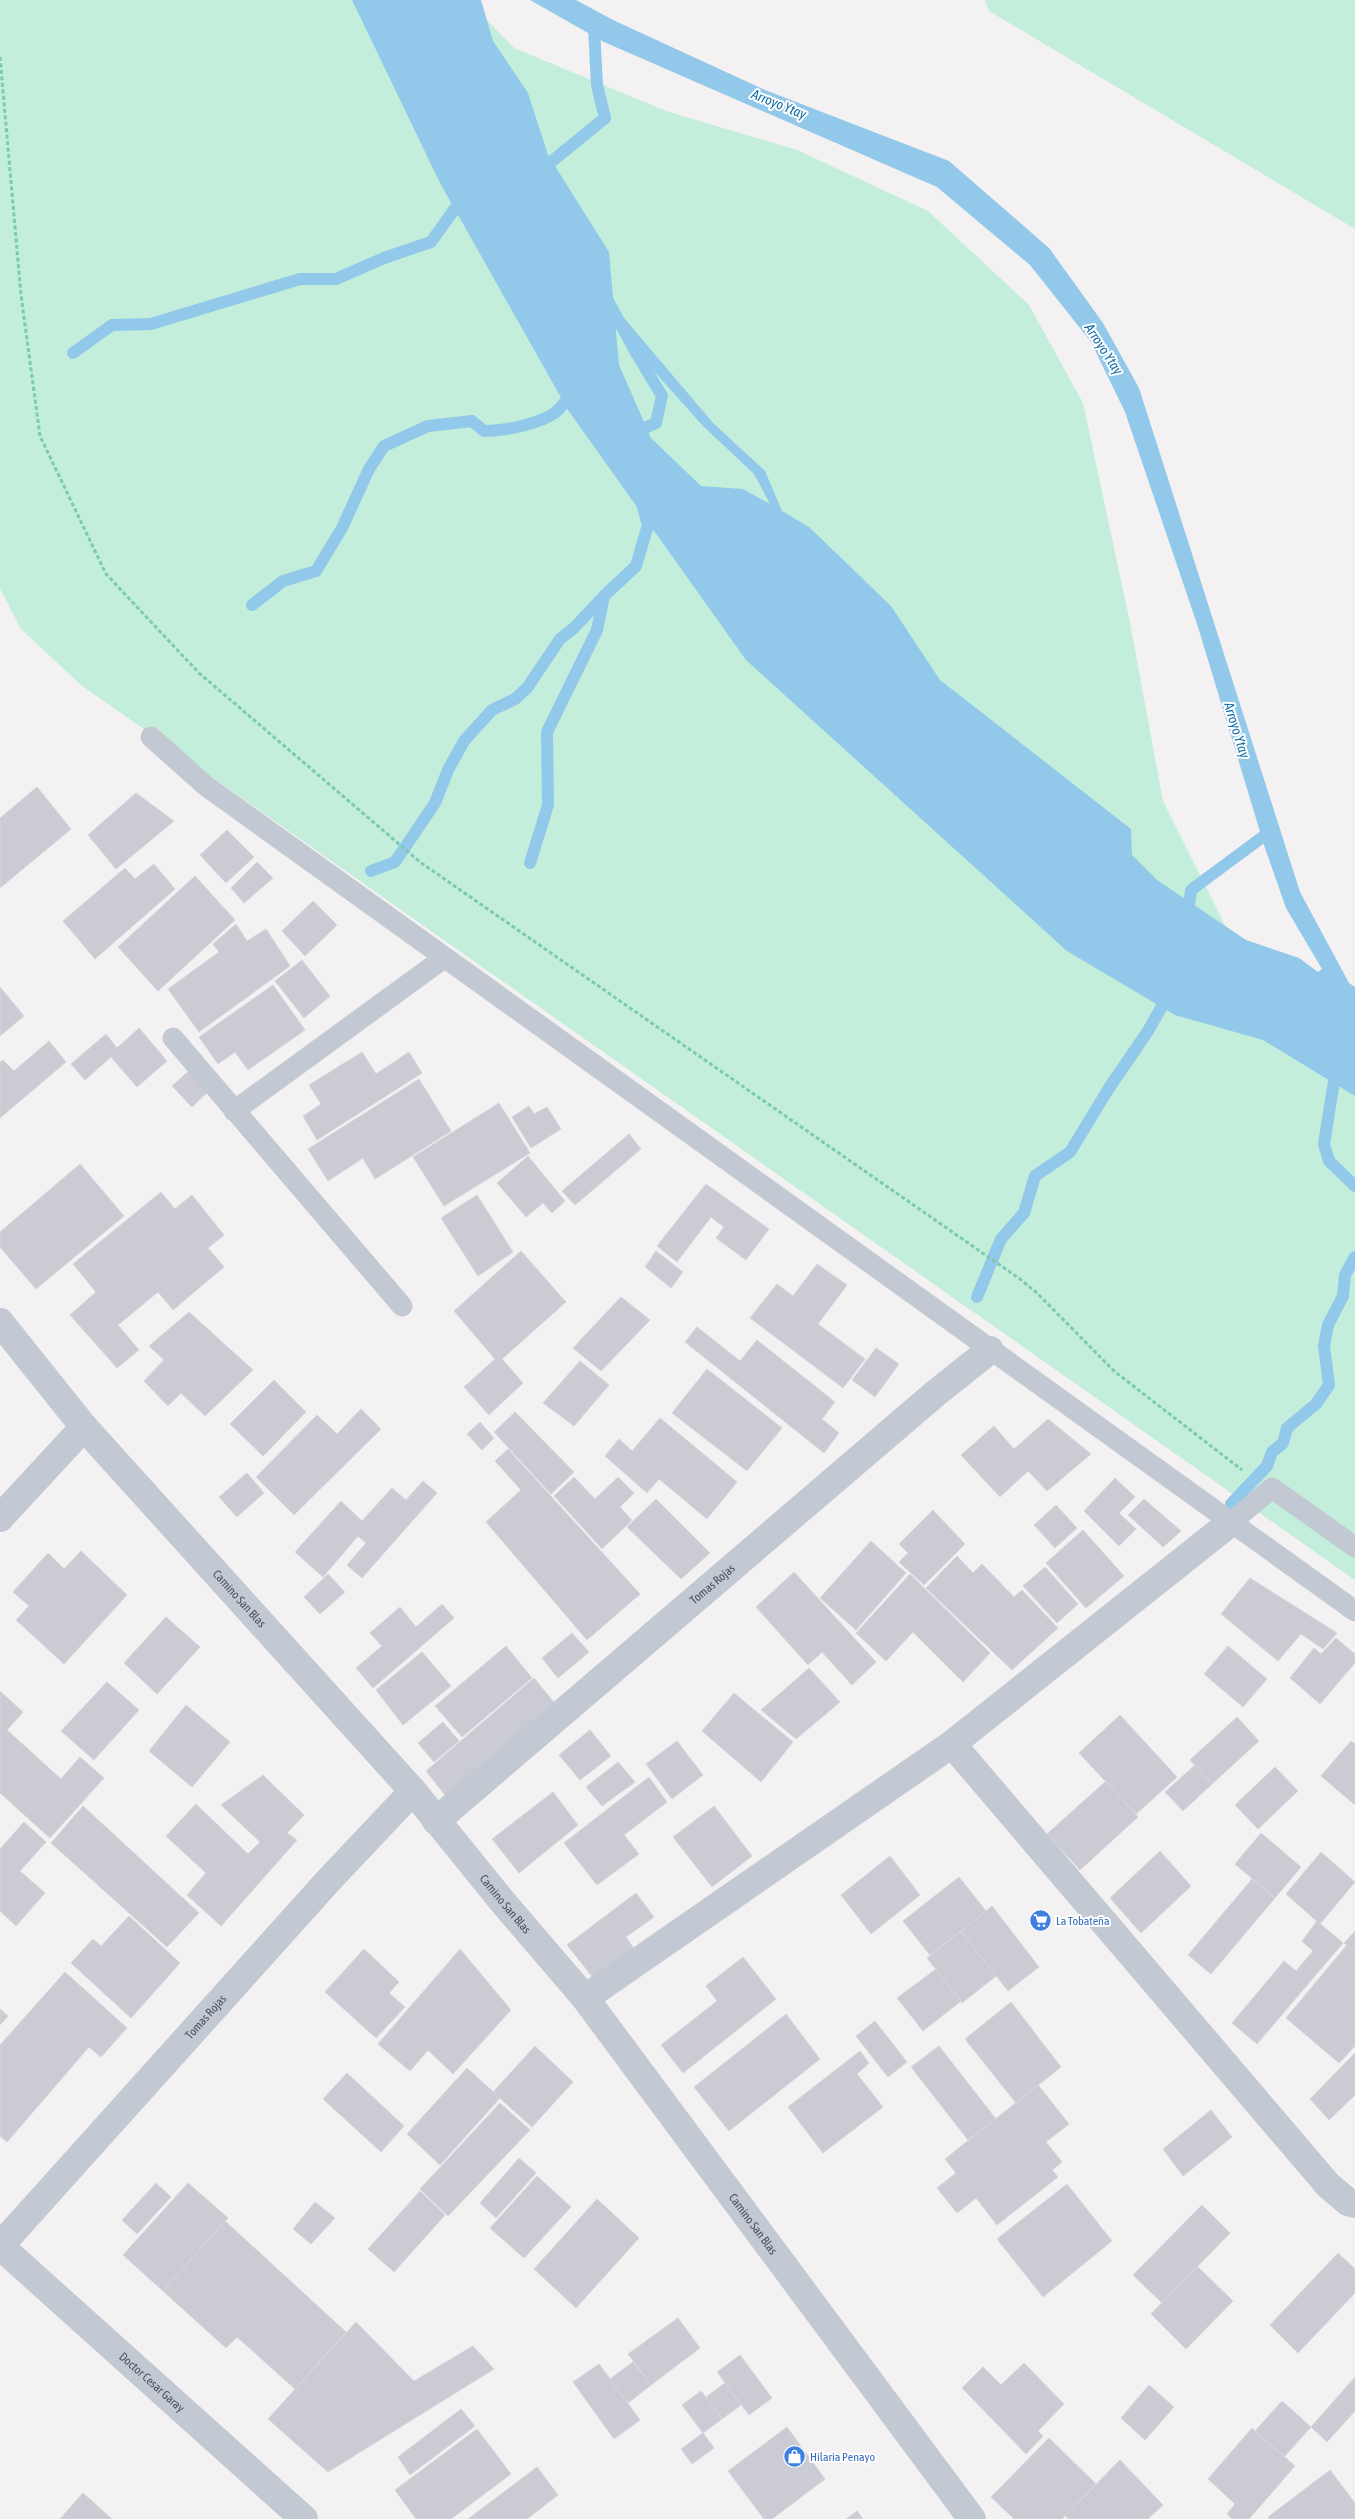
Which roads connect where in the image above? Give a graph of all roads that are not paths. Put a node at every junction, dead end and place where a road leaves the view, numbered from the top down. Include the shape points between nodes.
1 (151, 736) dead end
2 (444, 958) junction
3 (173, 1038) dead end
4 (234, 1111) junction
5 (402, 1306) dead end
6 (0, 1322) edge
7 (990, 1350) junction
8 (84, 1427) junction
9 (0, 1518) edge
10 (1230, 1523) junction
11 (1355, 1547) edge
12 (1355, 1611) edge
13 (952, 1744) junction
14 (413, 1791) junction
15 (436, 1821) junction
16 (585, 1998) junction
17 (1355, 2204) edge
18 (0, 2246) edge
19 (304, 2519) edge
20 (972, 2519) edge

1 - 2 lane via 206,786
2 - 4 lane
2 - 7 lane
3 - 4 lane
4 - 5 lane
6 - 8 street, Camino San Blas
7 - 10 lane
7 - 15 street, Tomas Rojas
8 - 9 street
8 - 14 street, Camino San Blas
10 - 11 lane via 1272,1488
10 - 12 lane
10 - 13 street
13 - 16 street
13 - 17 street via 1328,2185
14 - 15 street, Camino San Blas
14 - 18 street, Tomas Rojas
15 - 16 street, Camino San Blas
16 - 20 street, Camino San Blas
18 - 19 street, Doctor Cesar Garay

